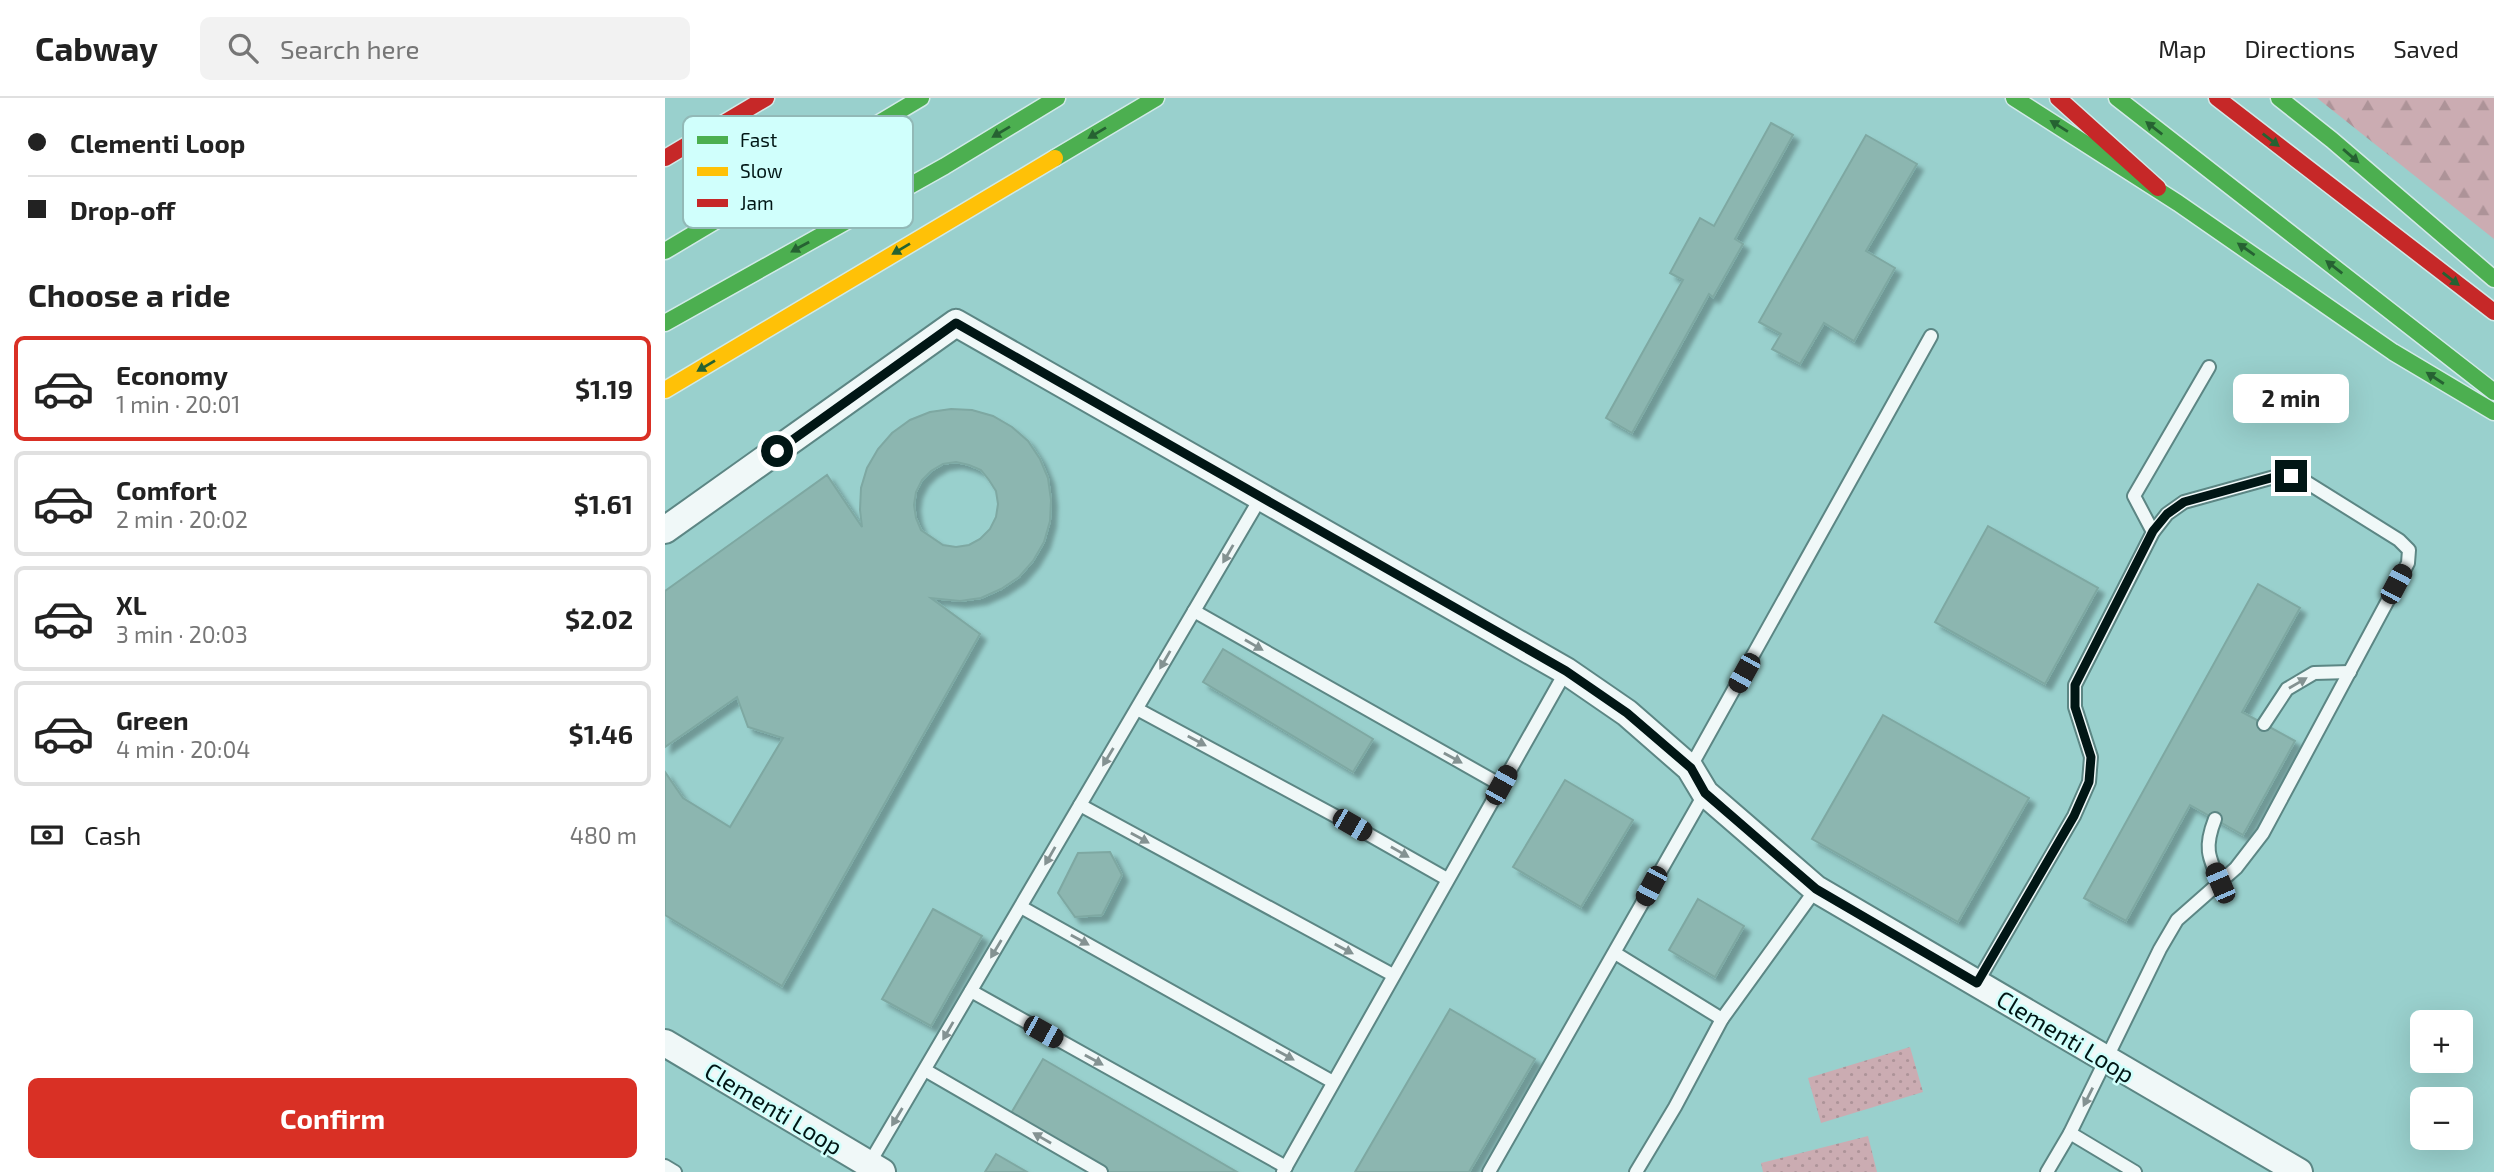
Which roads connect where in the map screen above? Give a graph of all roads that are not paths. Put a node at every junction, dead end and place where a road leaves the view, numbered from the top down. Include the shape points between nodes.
1 (766, 98) edge
2 (921, 98) edge
3 (1057, 98) edge
4 (1156, 98) edge
5 (2014, 98) edge
6 (2057, 98) edge
7 (2116, 98) edge
8 (2217, 98) edge
9 (2279, 98) edge
10 (736, 116) edge
11 (891, 116) edge
12 (683, 147) edge
13 (665, 158) edge
14 (913, 184) edge
15 (2158, 188) junction
16 (703, 228) edge
17 (834, 228) edge
18 (665, 251) edge
19 (2494, 279) edge
20 (2494, 312) edge
21 (665, 323) edge
22 (1931, 337) dead end
23 (2209, 367) dead end
24 (665, 390) edge
25 (2494, 392) edge
26 (2494, 412) edge
27 (1261, 497) junction
28 (665, 530) edge
29 (2153, 531) junction
30 (1194, 611) junction
31 (1566, 671) junction
32 (2350, 672) junction
33 (1137, 709) junction
34 (2264, 724) dead end
35 (1691, 768) junction
36 (1501, 785) junction
37 (1705, 793) junction
38 (1080, 805) junction
39 (2215, 819) dead end
40 (1447, 879) junction
41 (2220, 883) junction
42 (1816, 889) junction
43 (1021, 906) junction
44 (1615, 953) junction
45 (1393, 975) junction
46 (1977, 983) junction
47 (971, 991) junction
48 (1722, 1019) junction
49 (665, 1043) edge
50 (2106, 1061) junction
51 (925, 1070) junction
52 (1333, 1082) junction
53 (2070, 1133) junction
54 (665, 1166) edge
55 (876, 1168) edge
56 (1284, 1169) edge
57 (675, 1172) edge
58 (1101, 1172) edge
59 (1489, 1172) edge
60 (1636, 1172) edge
61 (2047, 1172) edge
62 (2136, 1172) edge
63 (2299, 1172) edge

1 - 10 main road
2 - 11 main road
3 -> 14 main road
4 -> 24 main road
15 -> 5 main road
6 - 15 main road
25 -> 7 main road
8 -> 20 main road
9 -> 19 main road
12 - 13 main road
26 -> 15 main road via 2362,330
16 - 18 main road
17 -> 21 main road
22 - 35 lane
23 - 29 lane via 2134,495
27 - 28 street, Clementi Loop via 956,323
27 -> 30 lane
27 - 31 street, Clementi Loop
29 - 32 lane via 2184,502 2291,476 2399,540 2409,550 2408,562
29 - 46 lane via 2075,685 2075,707 2091,757 2089,782
30 -> 33 lane
30 -> 36 lane
31 - 35 street, Clementi Loop via 1627,713
31 - 36 lane
34 -> 32 lane via 2287,689 2314,673
32 - 41 lane via 2263,833
33 -> 38 lane
33 -> 40 lane
35 - 37 street, Clementi Loop
36 - 40 lane
37 - 42 street, Clementi Loop
37 - 44 lane
38 -> 43 lane
38 -> 45 lane
39 - 41 lane via 2207,840 2208,856
40 - 45 lane
41 - 50 lane via 2177,920 2159,948
42 - 46 street, Clementi Loop
42 - 48 lane
43 -> 47 lane
43 -> 52 lane
44 - 48 lane
44 - 59 lane
45 - 52 lane
46 - 50 street, Clementi Loop
47 -> 51 lane
47 -> 56 lane
48 - 60 lane
49 - 55 street, Clementi Loop
50 -> 53 lane
50 - 63 street, Clementi Loop
51 -> 55 lane
58 -> 51 lane
52 - 56 lane
53 - 61 lane
53 - 62 lane
54 - 57 lane

